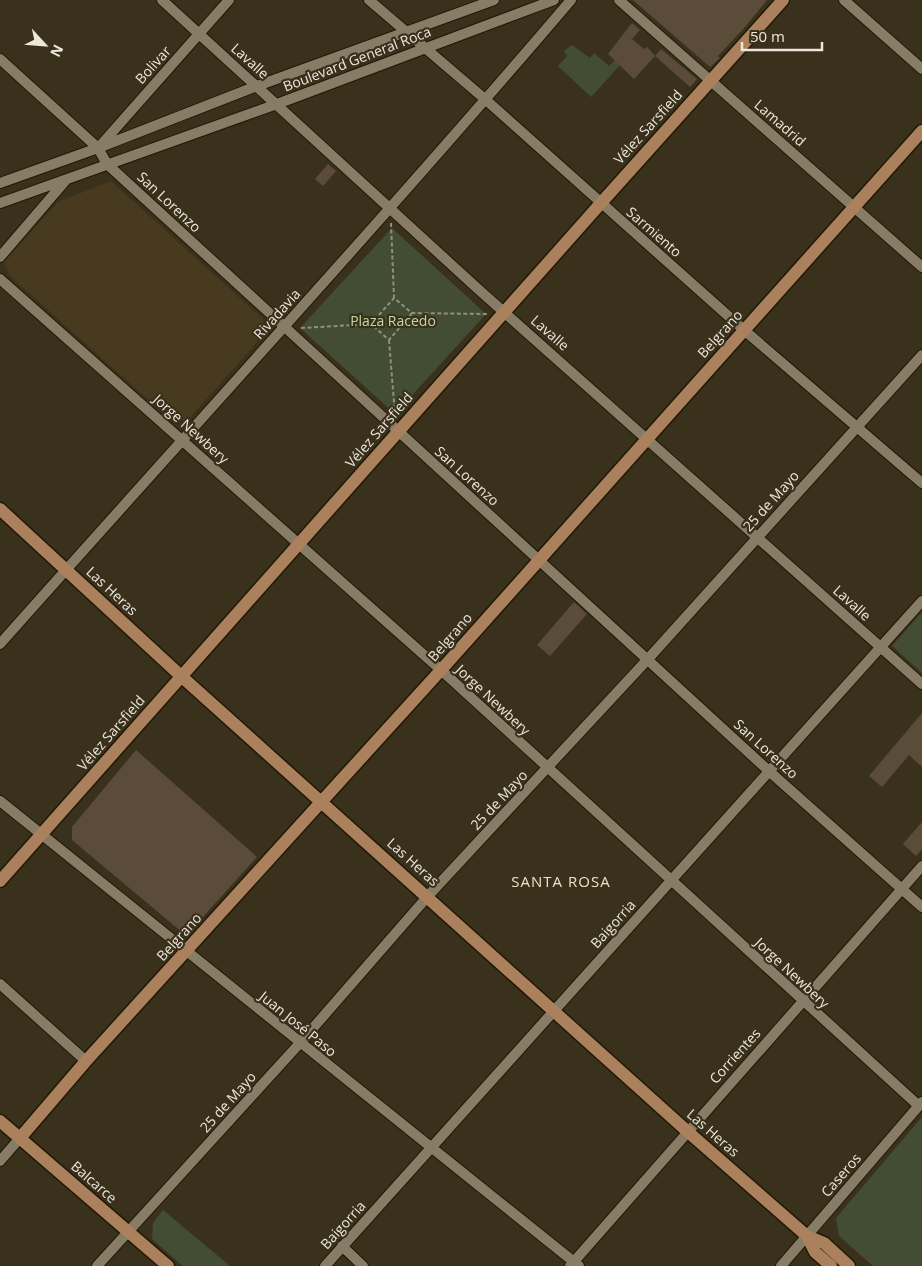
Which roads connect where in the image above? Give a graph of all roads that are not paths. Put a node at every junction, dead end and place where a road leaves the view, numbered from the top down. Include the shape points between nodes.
1 (162, 0) edge
2 (229, 0) edge
3 (369, 0) edge
4 (494, 0) edge
5 (554, 0) edge
6 (571, 0) edge
7 (619, 0) edge
8 (783, 0) edge
9 (844, 0) edge
10 (406, 32) junction
11 (199, 33) junction
12 (426, 49) junction
13 (0, 59) edge
14 (922, 69) edge
15 (710, 80) junction
16 (257, 86) junction
17 (486, 100) junction
18 (277, 104) junction
19 (922, 131) edge
20 (98, 148) junction
21 (107, 164) junction
22 (67, 178) junction
23 (0, 183) edge
24 (0, 203) edge
25 (601, 203) junction
26 (855, 207) junction
27 (389, 208) junction
28 (0, 257) edge
29 (922, 267) edge
30 (0, 279) edge
31 (505, 312) junction
32 (284, 328) junction
33 (744, 330) junction
34 (922, 355) edge
35 (858, 426) junction
36 (398, 432) junction
37 (647, 438) junction
38 (183, 440) junction
39 (922, 483) edge
40 (0, 509) edge
41 (757, 537) junction
42 (299, 544) junction
43 (538, 560) junction
44 (66, 569) junction
45 (922, 601) edge
46 (0, 644) edge
47 (881, 647) junction
48 (648, 659) junction
49 (440, 670) junction
50 (181, 676) junction
51 (922, 684) edge
52 (547, 769) junction
53 (770, 772) junction
54 (0, 801) edge
55 (322, 801) junction
56 (42, 835) junction
57 (922, 866) edge
58 (671, 879) junction
59 (0, 882) edge
60 (902, 889) junction
61 (428, 896) junction
62 (922, 907) edge
63 (186, 952) junction
64 (0, 984) edge
65 (803, 1001) junction
66 (554, 1011) junction
67 (300, 1044) junction
68 (86, 1061) junction
69 (920, 1104) edge
70 (0, 1121) edge
71 (688, 1131) junction
72 (20, 1138) junction
73 (430, 1148) junction
74 (0, 1162) edge
75 (129, 1232) junction
76 (807, 1236) junction
77 (342, 1246) junction
78 (574, 1265) edge
79 (97, 1266) edge
80 (168, 1266) edge
81 (325, 1266) edge
82 (363, 1266) edge
83 (781, 1266) edge
84 (831, 1266) edge
85 (849, 1266) edge

1 - 11 street, Lavalle
2 - 11 street, Bolivar
3 - 10 street, Sarmiento
4 - 10 street, Boulevard General Roca
5 - 12 street, Boulevard General Roca
6 - 17 street, Rivadavia
7 - 15 street, Lamadrid
8 - 15 main road, Vélez Sarsfield
9 - 14 street
10 - 12 street, Sarmiento
10 - 16 street, Boulevard General Roca
11 - 16 street, Lavalle
11 - 20 street, Bolivar
12 - 17 street, Sarmiento
12 - 18 street, Boulevard General Roca
13 - 20 street, San Lorenzo
15 - 25 main road, Vélez Sarsfield
15 - 26 street, Lamadrid
16 - 18 street, Lavalle
16 - 20 street, Boulevard General Roca
17 - 25 street, Sarmiento
17 - 27 street, Rivadavia
18 - 21 street, Boulevard General Roca
18 - 27 street, Lavalle
19 - 26 main road, Belgrano
20 - 21 street, San Lorenzo
20 - 23 street, Boulevard General Roca
21 - 22 street, Boulevard General Roca
21 - 32 street, San Lorenzo
22 - 24 street, Boulevard General Roca
22 - 28 street
25 - 31 main road, Vélez Sarsfield
25 - 33 street, Sarmiento
26 - 29 street, Lamadrid
26 - 33 main road, Belgrano
27 - 31 street, Lavalle
27 - 32 street, Rivadavia
30 - 38 street, Jorge Newbery
31 - 36 main road, Vélez Sarsfield
31 - 37 street, Lavalle
32 - 36 street, San Lorenzo
32 - 38 street, Rivadavia
33 - 35 street, Sarmiento
33 - 37 main road, Belgrano
34 - 35 street, 25 de Mayo
35 - 39 street, Sarmiento
35 - 41 street, 25 de Mayo
36 - 42 main road, Vélez Sarsfield
36 - 43 street, San Lorenzo
37 - 41 street, Lavalle
37 - 43 main road, Belgrano
38 - 42 street, Jorge Newbery
38 - 44 street, Rivadavia
40 - 44 main road, Las Heras
41 - 47 street, Lavalle
41 - 48 street, 25 de Mayo
42 - 49 street, Jorge Newbery
42 - 50 main road, Vélez Sarsfield
43 - 48 street, San Lorenzo
43 - 49 main road, Belgrano
44 - 46 street, Rivadavia
44 - 50 main road, Las Heras
45 - 47 street, Baigorria
47 - 51 street, Lavalle
47 - 53 street, Baigorria
48 - 52 street, 25 de Mayo
48 - 53 street, San Lorenzo
49 - 52 street, Jorge Newbery
49 - 55 main road, Belgrano
50 - 55 main road, Las Heras
50 - 56 main road, Vélez Sarsfield
52 - 58 street, Jorge Newbery
52 - 61 street, 25 de Mayo
53 - 58 street, Baigorria
53 - 60 street, San Lorenzo
54 - 56 street, Juan José Paso
55 - 61 main road, Las Heras
55 - 63 main road, Belgrano
56 - 59 main road, Vélez Sarsfield
56 - 63 street, Juan José Paso
57 - 60 street, Corrientes
58 - 65 street, Jorge Newbery
58 - 66 street, Baigorria
60 - 62 street, San Lorenzo
60 - 65 street, Corrientes
61 - 66 main road, Las Heras
61 - 67 street, 25 de Mayo
63 - 67 street, Juan José Paso
63 - 68 main road, Belgrano
64 - 68 street
65 - 69 street, Jorge Newbery
65 - 71 street, Corrientes
66 - 71 main road, Las Heras
66 - 73 street, Baigorria
67 - 73 street, Juan José Paso
67 - 75 street, 25 de Mayo
68 - 72 main road, Belgrano
69 - 76 street, Caseros
70 - 72 main road, Balcarce
71 - 76 main road, Las Heras
71 - 78 street, Corrientes
72 - 74 street, Belgrano
72 - 75 main road, Balcarce
73 - 77 street, Baigorria
73 - 78 street, Juan José Paso
75 - 79 street, 25 de Mayo
75 - 80 main road, Balcarce
76 - 83 street, Caseros
76 - 84 main road, Las Heras via 815,1252
76 - 85 main road, Las Heras via 824,1243
77 - 81 street, Baigorria
77 - 82 street

